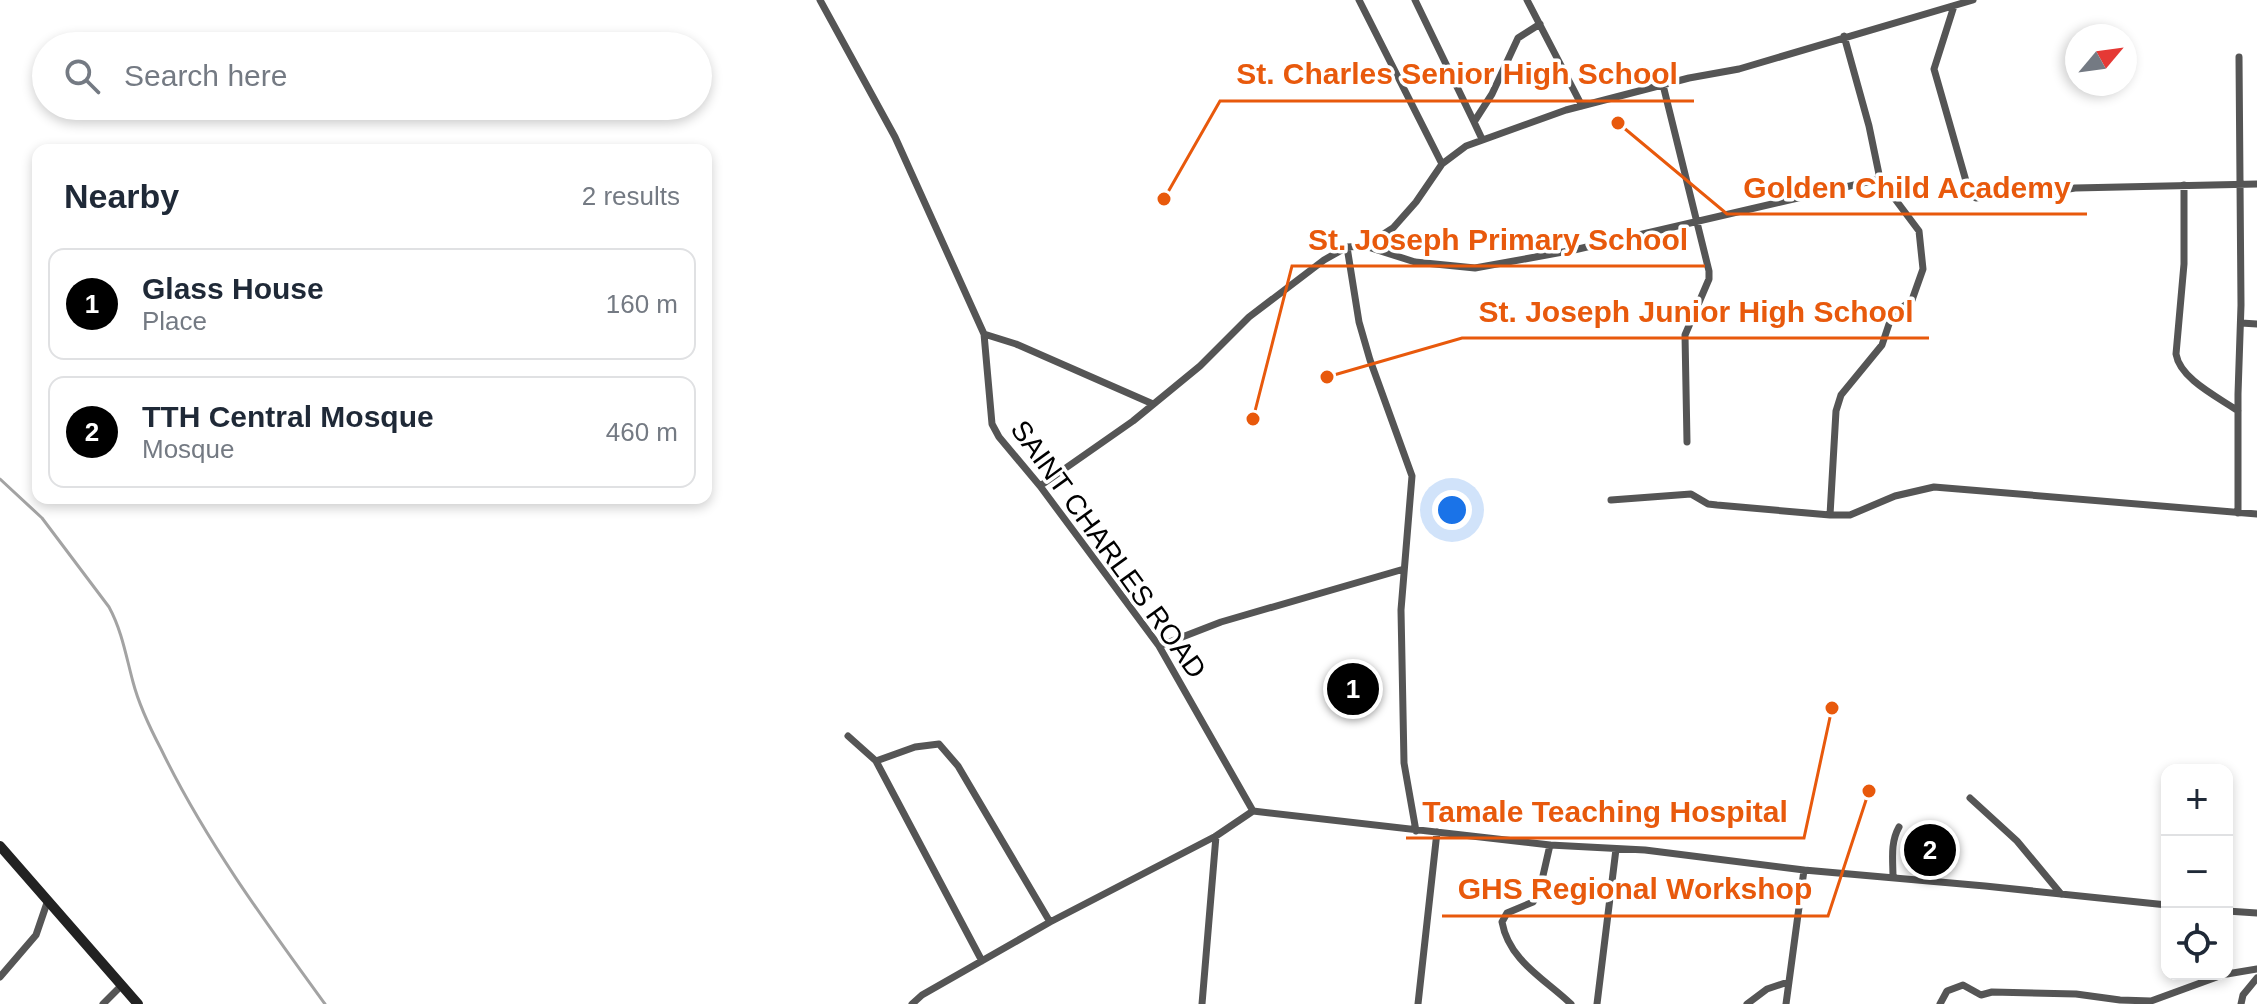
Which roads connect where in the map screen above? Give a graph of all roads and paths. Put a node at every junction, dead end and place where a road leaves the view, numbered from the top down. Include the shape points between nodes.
1 (820, 0) edge
2 (1359, 0) edge
3 (1415, 0) edge
4 (1973, 0) edge
5 (1529, 1) edge
6 (1954, 6) junction
7 (1540, 24) junction
8 (1844, 36) junction
9 (2239, 57) dead end
10 (1663, 85) junction
11 (1582, 106) junction
12 (1474, 122) junction
13 (1482, 139) junction
14 (1442, 164) junction
15 (1880, 179) junction
16 (2241, 184) junction
17 (2257, 184) edge
18 (2184, 185) junction
19 (1698, 223) junction
20 (1365, 246) junction
21 (1347, 247) junction
22 (2241, 323) junction
23 (2257, 324) edge
24 (984, 334) junction
25 (1153, 404) junction
26 (2238, 411) junction
27 (1687, 442) dead end
28 (1040, 486) junction
29 (1611, 500) dead end
30 (2238, 513) junction
31 (2257, 514) edge
32 (1830, 515) junction
33 (1404, 569) junction
34 (1159, 646) junction
35 (848, 736) dead end
36 (876, 761) junction
37 (1970, 798) dead end
38 (1253, 811) junction
39 (1899, 827) dead end
40 (1416, 831) junction
41 (1437, 832) junction
42 (1216, 836) junction
43 (1550, 845) junction
44 (0, 846) edge
45 (1616, 849) junction
46 (1804, 870) junction
47 (1893, 877) junction
48 (2061, 894) junction
49 (48, 900) junction
50 (2161, 904) edge
51 (2233, 911) edge
52 (2257, 913) edge
53 (1050, 922) junction
54 (982, 961) junction
55 (2257, 969) edge
56 (2233, 973) edge
57 (0, 977) edge
58 (2257, 978) edge
59 (2209, 980) edge
60 (1788, 982) junction
61 (121, 986) junction
62 (103, 1004) edge
63 (138, 1004) edge
64 (912, 1004) edge
65 (1202, 1004) edge
66 (1418, 1004) edge
67 (1571, 1004) edge
68 (1597, 1004) edge
69 (1747, 1004) edge
70 (1786, 1004) edge
71 (1940, 1004) edge
72 (2241, 1004) edge

1 - 24 street, SAINT CHARLES ROAD via 895,137
2 - 14 street
3 - 12 street
4 - 6 street
5 - 7 street
6 - 8 street
6 - 18 street via 1934,69 1971,194 1983,198 2014,190
7 - 11 street
7 - 12 street via 1518,38
8 - 10 street via 1739,69
8 - 15 street
9 - 16 street
10 - 11 street
10 - 19 street
11 - 13 street
12 - 13 street
13 - 14 street
14 - 20 street via 1406,215
15 - 19 street
15 - 32 street via 1919,231 1923,269 1912,300 1892,315 1882,345 1841,395
16 - 17 street
16 - 18 street
16 - 22 street
18 - 26 street via 2177,362
19 - 20 street via 1475,268 1415,262
19 - 27 street via 1709,279 1685,335
20 - 21 street
21 - 25 street via 1249,317
21 - 33 street via 1366,347 1412,476
22 - 23 street
22 - 26 street
24 - 25 street
24 - 28 street, SAINT CHARLES ROAD via 992,424
25 - 28 street
26 - 30 street
28 - 34 street, SAINT CHARLES ROAD
29 - 32 street via 1691,494 1708,504
30 - 31 street
30 - 32 street via 1934,487 1850,515
33 - 34 street via 1221,622
33 - 40 street via 1404,763
34 - 38 street, SAINT CHARLES ROAD
35 - 36 street
36 - 53 street via 939,744 958,766
36 - 54 street
37 - 48 street via 2017,841
38 - 40 street
38 - 42 street
39 - 47 street via 1892,849
40 - 41 street
41 - 43 street
41 - 66 street
42 - 53 street
42 - 65 street
43 - 45 street
43 - 67 street via 1539,893 1502,922 1507,942 1520,960
44 - 49 main road
45 - 46 street
45 - 68 street
46 - 47 street
46 - 60 street
47 - 48 street
48 - 50 street
49 - 57 street via 36,935
49 - 61 main road
51 - 52 street
53 - 54 street
54 - 64 street
55 - 56 street
58 - 72 street
59 - 71 street via 2151,1001 2076,994 1981,995 1963,985 1947,991
60 - 69 street
60 - 70 street
61 - 62 street
61 - 63 main road

